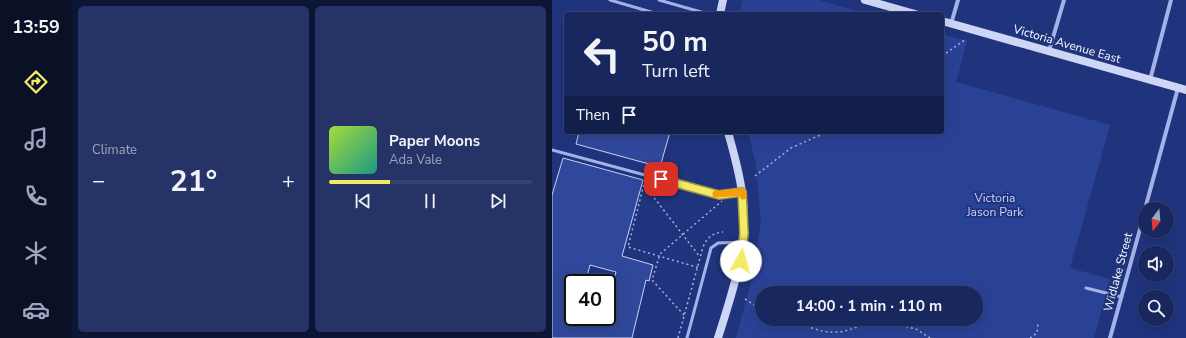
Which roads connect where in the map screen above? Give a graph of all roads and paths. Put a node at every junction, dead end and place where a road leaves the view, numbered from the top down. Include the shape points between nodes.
1 (610, 0) edge
2 (659, 0) edge
3 (723, 0) edge
4 (865, 0) edge
5 (958, 0) edge
6 (1064, 0) edge
7 (1172, 0) edge
8 (651, 12) edge
9 (701, 12) edge
10 (720, 12) edge
11 (908, 12) edge
12 (944, 22) edge
13 (951, 24) junction
14 (966, 39) dead end
15 (1049, 51) junction
16 (944, 55) edge
17 (1150, 80) junction
18 (1182, 89) edge
19 (728, 134) edge
20 (823, 134) edge
21 (552, 150) edge
22 (646, 175) junction
23 (755, 176) dead end
24 (645, 186) junction
25 (742, 192) junction
26 (723, 200) dead end
27 (1147, 202) edge
28 (723, 232) dead end
29 (682, 235) junction
30 (1138, 236) edge
31 (743, 242) junction
32 (658, 256) junction
33 (700, 257) junction
34 (697, 267) junction
35 (706, 270) junction
36 (1086, 288) dead end
37 (1122, 297) junction
38 (745, 299) dead end
39 (755, 305) edge
40 (684, 315) junction
41 (1038, 323) dead end
42 (807, 326) edge
43 (859, 326) edge
44 (904, 326) edge
45 (678, 338) edge
46 (687, 338) edge
47 (718, 338) edge
48 (930, 338) edge
49 (1030, 338) edge
50 (1110, 338) edge

1 - 8 lane
2 - 9 lane
3 - 10 street
4 - 11 street
5 - 13 street
6 - 15 street
7 - 17 street
12 - 13 street, Victoria Avenue East
13 - 15 street, Victoria Avenue East
14 - 16 path
15 - 17 street, Victoria Avenue East
17 - 18 street, Victoria Avenue East
18 - 27 street, Widlake Street
19 - 25 street
20 - 23 path via 791,148
21 - 22 lane
22 - 24 path
22 - 25 lane via 719,195
24 - 29 path
24 - 32 path via 628,247
25 - 31 street
26 - 29 path
28 - 33 path via 716,233 706,240
29 - 32 path
29 - 33 path
30 - 37 street, Widlake Street
31 - 35 lane via 718,243 712,248
31 - 47 street via 736,282
32 - 34 path
32 - 40 path via 652,280
33 - 34 path
34 - 35 path
34 - 40 path
35 - 46 lane
36 - 37 lane
37 - 50 street, Widlake Street
38 - 39 path
40 - 45 path
41 - 49 path via 1037,333
42 - 43 path via 817,331 832,333 845,332
44 - 48 path via 916,329

